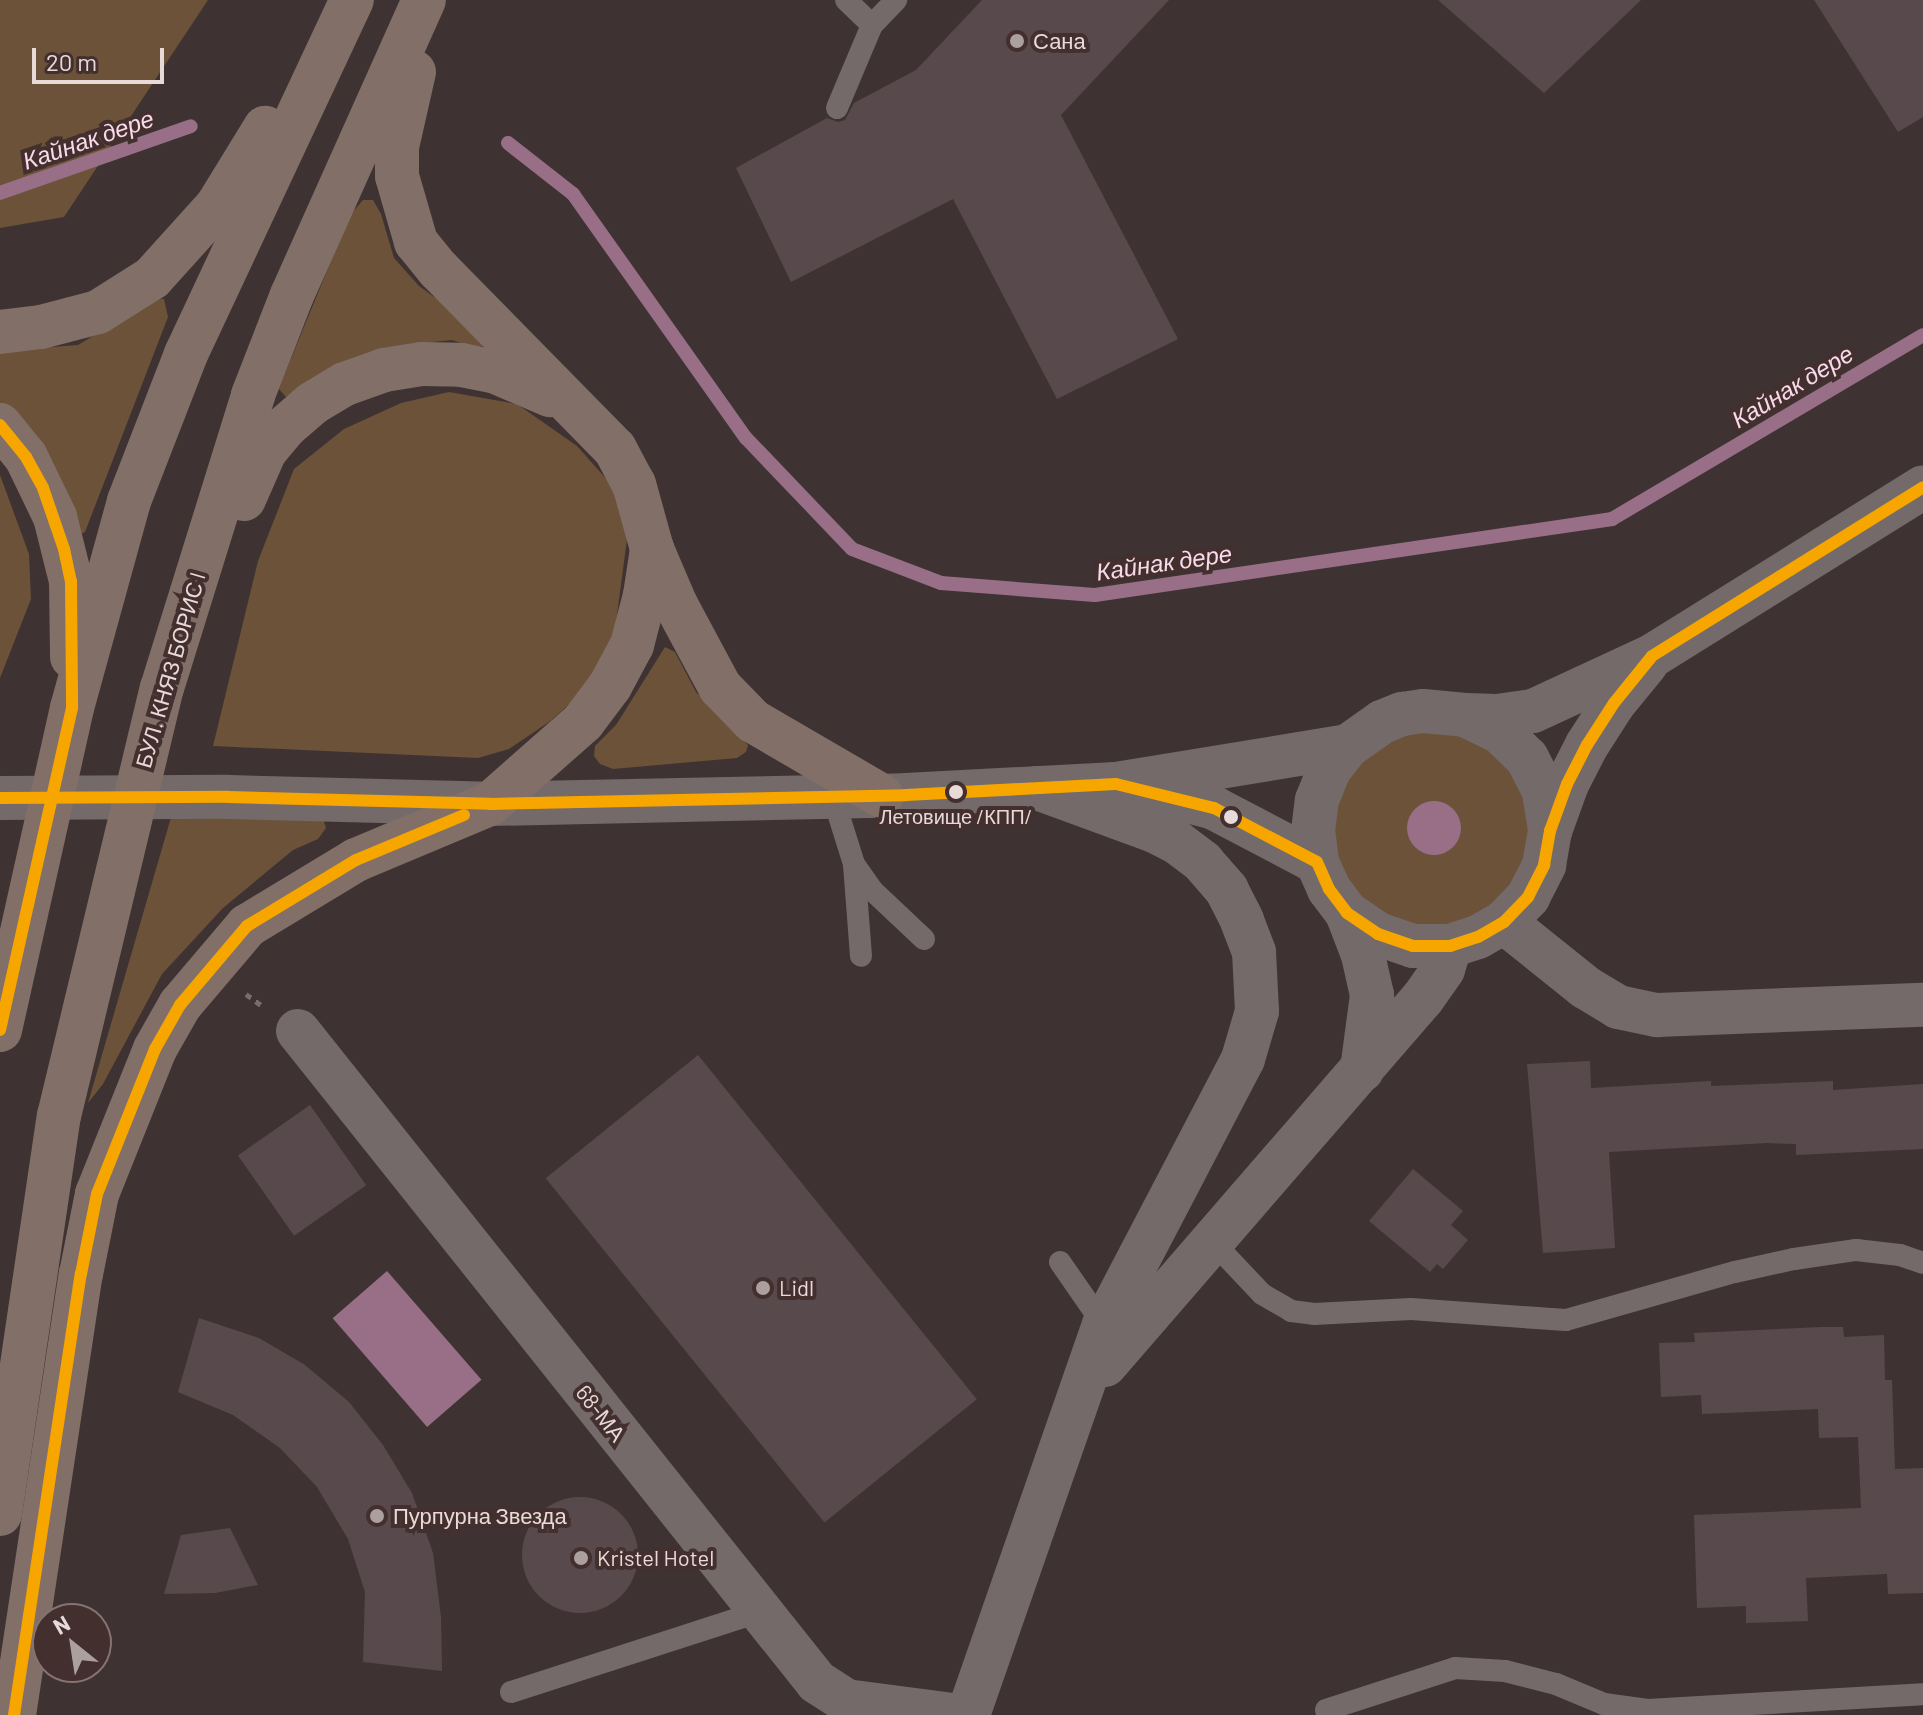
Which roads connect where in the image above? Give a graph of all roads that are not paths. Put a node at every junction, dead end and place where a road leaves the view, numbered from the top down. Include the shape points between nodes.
1 (344, 0) edge
2 (352, 0) edge
3 (424, 0) edge
4 (434, 0) edge
5 (846, 0) edge
6 (896, 0) edge
7 (872, 25) junction
8 (837, 108) dead end
9 (0, 332) edge
10 (567, 403) junction
11 (0, 425) edge
12 (1923, 487) edge
13 (652, 549) junction
14 (1652, 656) junction
15 (162, 688) junction
16 (72, 708) junction
17 (1465, 715) junction
18 (1348, 746) junction
19 (1116, 784) junction
20 (1037, 788) junction
21 (882, 796) junction
22 (833, 797) junction
23 (0, 798) edge
24 (490, 804) junction
25 (1550, 831) junction
26 (1317, 862) junction
27 (854, 864) junction
28 (1347, 913) junction
29 (1504, 922) junction
30 (924, 939) dead end
31 (1450, 946) junction
32 (861, 956) dead end
33 (1923, 1005) edge
34 (0, 1030) edge
35 (298, 1031) road end
36 (1362, 1070) junction
37 (1211, 1240) junction
38 (1060, 1262) dead end
39 (1923, 1263) edge
40 (1111, 1336) junction
41 (0, 1514) edge
42 (759, 1612) junction
43 (511, 1692) dead end
44 (1923, 1694) edge
45 (1326, 1710) dead end
46 (14, 1715) edge
47 (953, 1715) edge
48 (968, 1715) edge

1 - 9 highway via 217,206 175,257 98,312
2 - 16 highway via 180,368 129,501
3 - 15 highway, БУЛ. КНЯЗ БОРИС I via 259,381
4 - 10 highway via 401,116 397,176 405,211 416,242 439,270
5 - 7 lane
6 - 7 lane
7 - 8 lane
10 - 13 highway via 615,449 634,484
10 - 15 highway via 496,372 422,364 384,370 313,403 265,451
11 - 16 highway via 43,488 64,549 71,581
12 - 14 street
13 - 21 highway via 720,687 753,721
13 - 24 highway via 632,645 610,686 583,722
14 - 17 street via 1533,711
14 - 25 street via 1587,745
15 - 41 highway, БУЛ. КНЯЗ БОРИС I via 59,1116
16 - 34 highway
17 - 18 street via 1402,714
17 - 25 street via 1500,732 1527,758 1544,792
18 - 19 street
18 - 26 street via 1329,770 1317,800
19 - 20 street
19 - 26 street via 1214,808
20 - 21 street
20 - 40 street via 1176,842 1203,862 1227,890 1254,952 1257,1011 1243,1059
21 - 22 street
22 - 24 street
22 - 27 lane
23 - 24 street
24 - 46 highway via 356,860 247,926 180,1005 155,1049 97,1194
25 - 29 street via 1544,865 1528,897
26 - 28 street
27 - 30 lane via 873,891
27 - 32 lane
28 - 31 street via 1378,934 1413,946
28 - 36 street via 1372,995
29 - 31 street
29 - 33 street via 1585,987 1618,1007 1657,1015
31 - 36 street via 1443,969 1423,998
35 - 42 street, 68-МА
36 - 37 street
37 - 39 lane via 1262,1294 1291,1311 1314,1314 1411,1309 1566,1320 1794,1259 1856,1250
37 - 40 street
38 - 40 lane
40 - 48 street via 1022,1553
42 - 43 lane
42 - 47 street, 68-МА via 817,1682 846,1701
44 - 45 lane via 1648,1710 1604,1704 1505,1671 1455,1668

